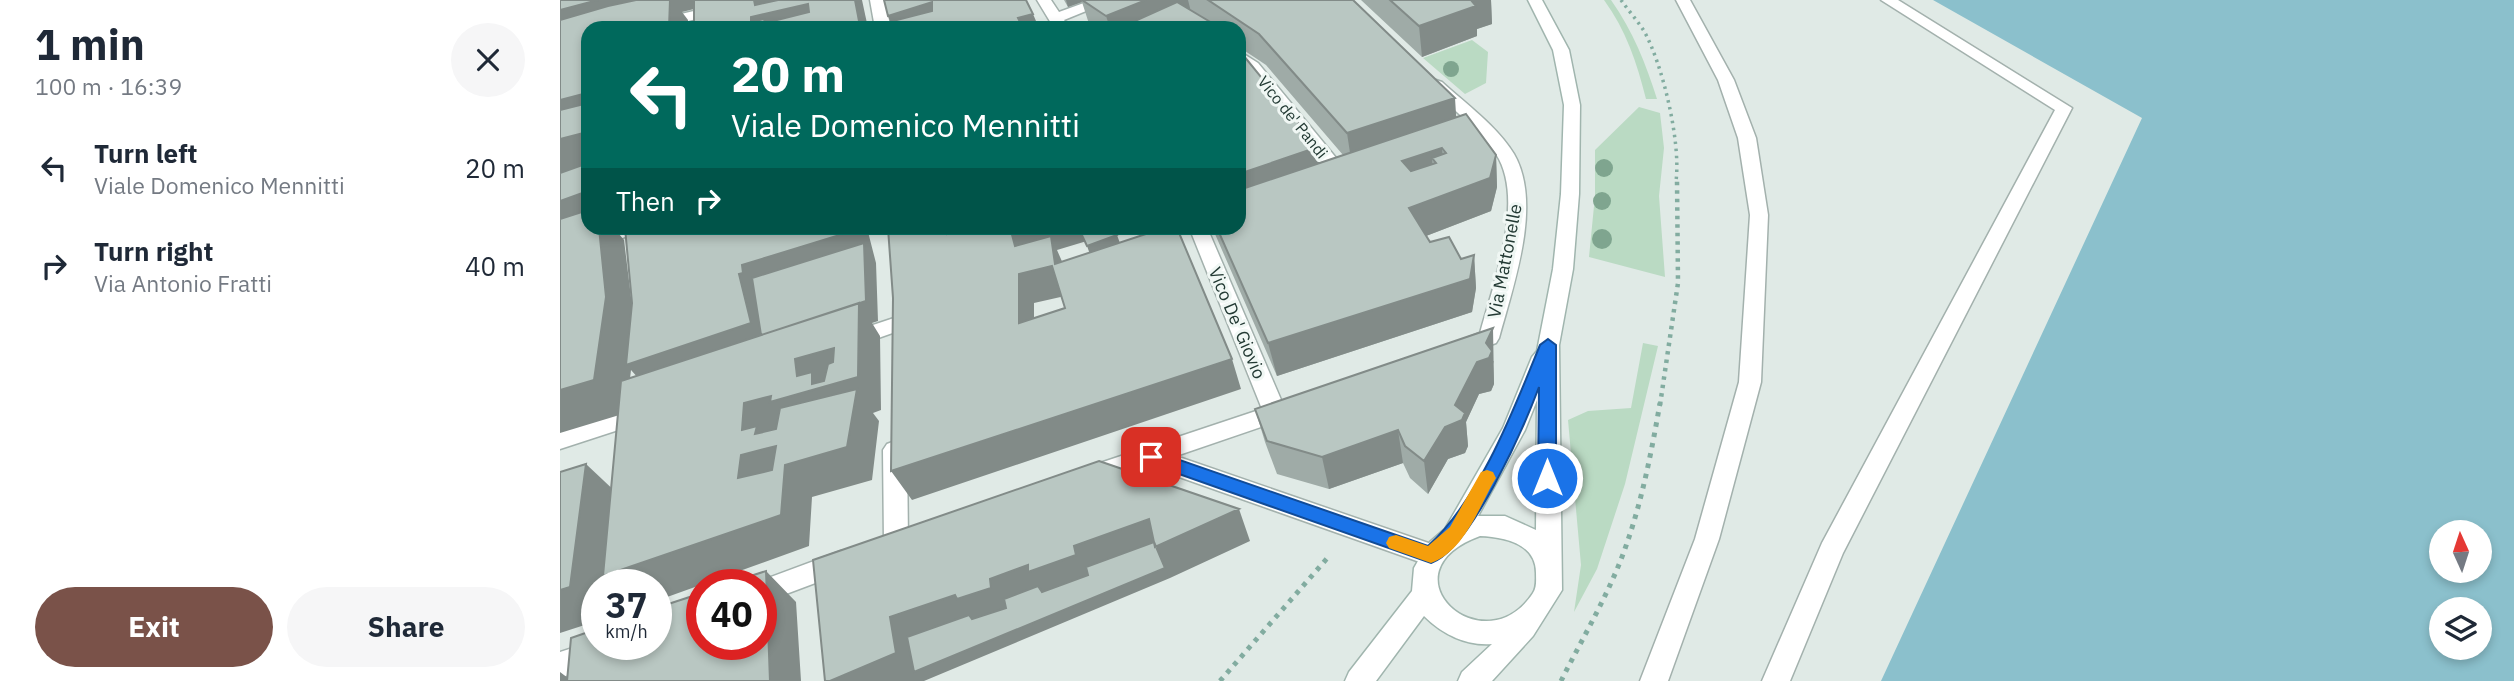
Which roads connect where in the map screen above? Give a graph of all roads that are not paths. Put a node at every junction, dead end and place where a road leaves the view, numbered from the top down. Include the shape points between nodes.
1 (758, 0) edge
2 (877, 0) edge
3 (1044, 0) edge
4 (1106, 0) edge
5 (1535, 0) edge
6 (1683, 0) edge
7 (1888, 0) edge
8 (670, 21) edge
9 (882, 21) edge
10 (1057, 21) edge
11 (1062, 21) edge
12 (1246, 61) edge
13 (1427, 76) edge
14 (1345, 180) edge
15 (614, 235) edge
16 (635, 235) edge
17 (1201, 235) edge
18 (560, 254) edge
19 (637, 254) edge
20 (893, 297) edge
21 (894, 325) junction
22 (1548, 345) junction
23 (830, 347) edge
24 (1451, 351) edge
25 (894, 352) edge
26 (641, 390) edge
27 (1300, 405) edge
28 (664, 406) edge
29 (1275, 414) junction
30 (638, 415) junction
31 (895, 434) edge
32 (560, 440) edge
33 (637, 441) edge
34 (1151, 457) junction
35 (1073, 482) edge
36 (1456, 532) junction
37 (921, 535) edge
38 (896, 544) junction
39 (1431, 555) junction
40 (1547, 561) junction
41 (818, 570) junction
42 (777, 586) edge
43 (1425, 594) junction
44 (821, 598) edge
45 (1534, 616) junction
46 (581, 658) edge
47 (604, 660) edge
48 (560, 665) edge
49 (595, 681) edge
50 (1359, 681) edge
51 (1472, 681) edge
52 (1654, 681) edge
53 (1776, 681) edge

1 - 8 street
2 - 9 street
3 - 10 street
4 - 11 street
5 - 22 street via 1561,50 1572,105 1564,257
6 - 52 street via 1726,80 1748,138 1759,215 1750,382 1707,539
7 - 53 street via 2064,108 1831,551
12 - 14 street, Vico de' Pandi
13 - 24 street, Via Mattonelle via 1478,134 1506,155 1516,176 1519,208 1489,338
15 - 18 street
16 - 19 street
17 - 29 street, Vico De' Giovio
20 - 21 street
21 - 23 street
21 - 25 street
22 - 36 street via 1514,430
22 - 40 street
26 - 30 street
27 - 29 street
28 - 30 street
29 - 34 street
30 - 32 street
30 - 33 street
31 - 38 street
34 - 35 street
34 - 39 street
36 - 39 street
36 - 40 street via 1483,525 1510,528 1533,540
37 - 38 street
38 - 41 street
39 - 43 street via 1424,574
40 - 45 street via 1549,590
41 - 42 street
41 - 44 street
43 - 45 street via 1441,620 1471,634 1505,632
43 - 50 street
45 - 51 street
46 - 48 street
47 - 49 street

